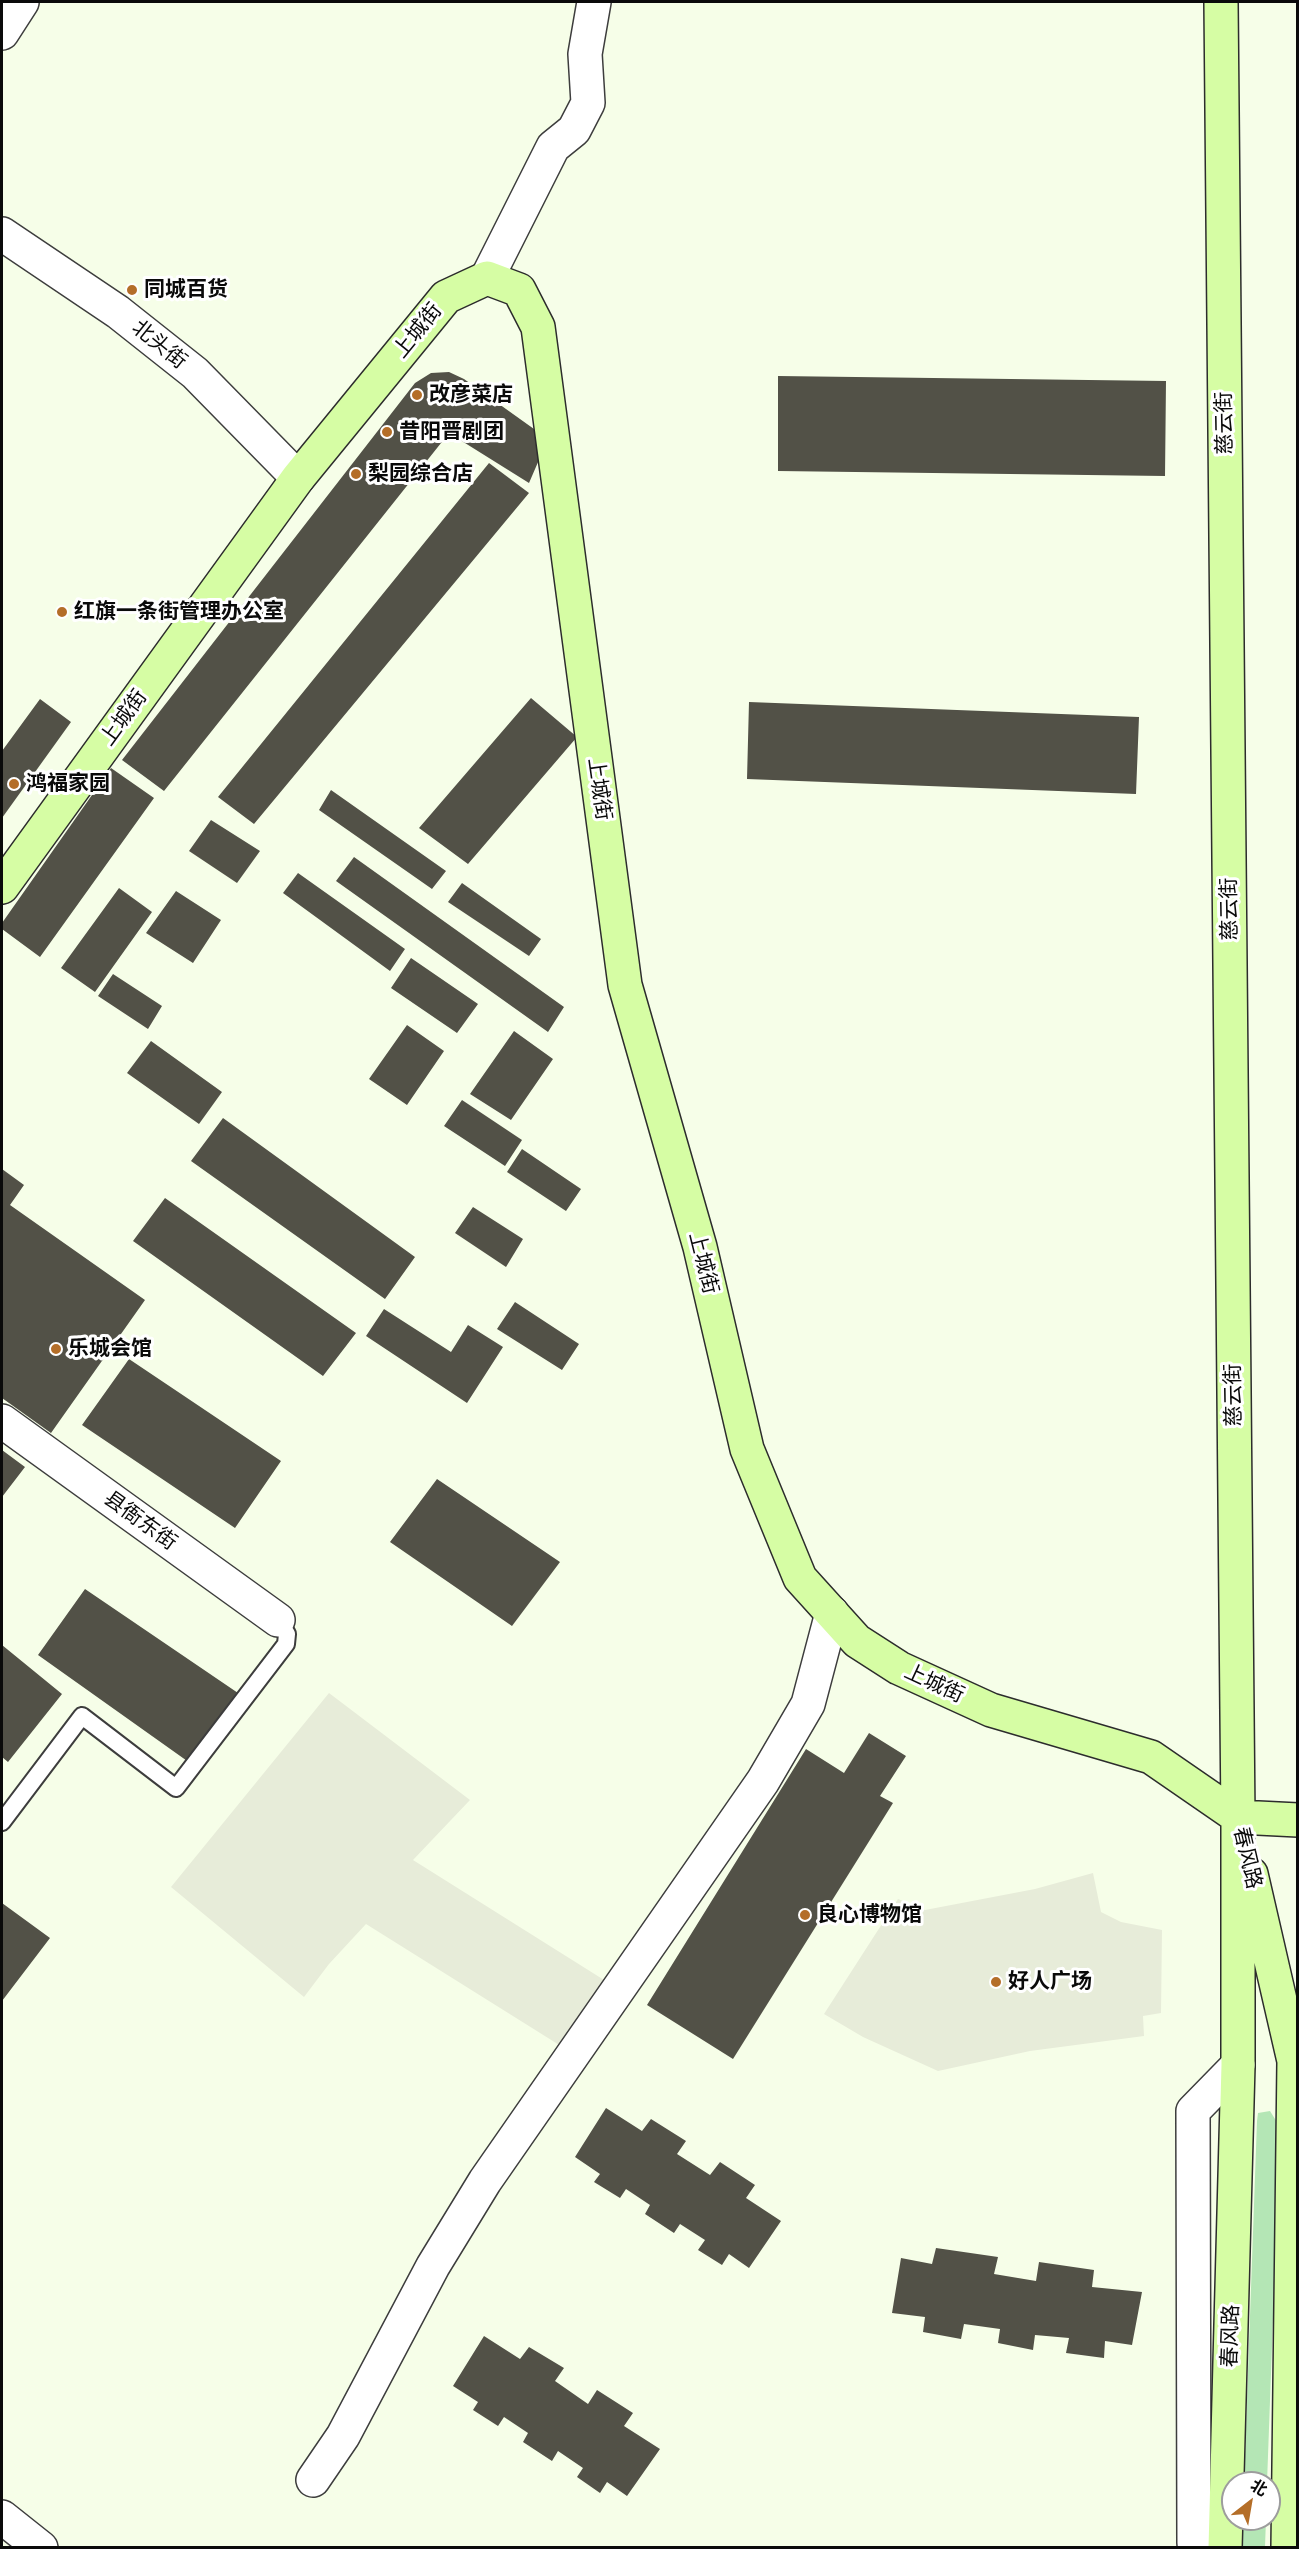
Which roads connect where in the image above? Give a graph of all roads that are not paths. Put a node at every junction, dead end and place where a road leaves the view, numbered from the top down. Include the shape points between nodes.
1 (22, 2) edge
2 (594, 2) edge
3 (1221, 2) edge
4 (2, 33) edge
5 (2, 234) edge
6 (487, 278) junction
7 (298, 478) junction
8 (2, 887) edge
9 (2, 1421) edge
10 (832, 1613) junction
11 (278, 1620) joint
12 (1238, 1817) junction
13 (1298, 1820) edge
14 (2, 1822) edge
15 (1296, 2063) edge
16 (1238, 2065) junction
17 (314, 2480) dead end
18 (2, 2517) edge
19 (40, 2547) edge
20 (1196, 2547) edge
21 (1225, 2547) edge
22 (1288, 2547) edge

1 - 4 street
2 - 6 street via 585,54 588,103 574,130 553,147
3 - 12 main road, 慈云街
5 - 7 street, 北头街 via 118,312 195,373
6 - 7 main road, 上城街 via 446,297
6 - 10 main road, 上城街 via 519,290 538,327 625,985 700,1247 747,1449 801,1578
7 - 8 main road, 上城街
9 - 11 street, 县衙东街
10 - 12 main road, 上城街 via 857,1641 899,1668 991,1710 1150,1757
10 - 17 street via 808,1704 763,1781 485,2181 433,2266 343,2436
11 - 14 lane via 287,1634 286,1644 176,1788 82,1716
12 - 13 main road
12 - 15 main road, 春风路
12 - 16 main road, 春风路
15 - 22 main road, 春风路
16 - 20 street via 1193,2111
16 - 21 main road, 春风路
18 - 19 street

